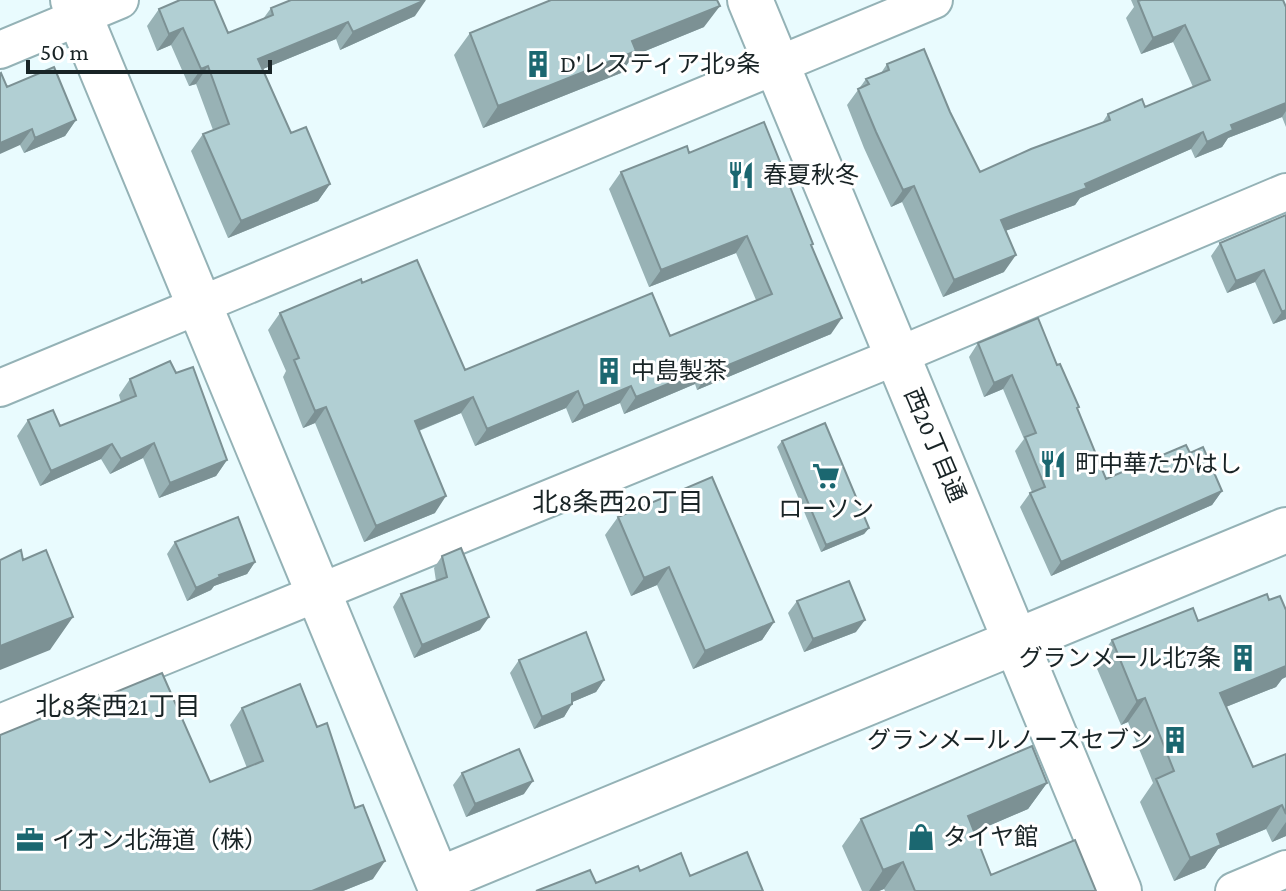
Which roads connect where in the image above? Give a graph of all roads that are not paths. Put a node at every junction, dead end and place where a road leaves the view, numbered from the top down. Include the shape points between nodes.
1 (120, 0) edge
2 (750, 0) edge
3 (934, 0) edge
4 (76, 8) edge
5 (0, 50) edge
6 (777, 65) junction
7 (1286, 192) edge
8 (200, 305) junction
9 (897, 356) junction
10 (0, 388) edge
11 (1286, 530) edge
12 (318, 592) junction
13 (1017, 642) junction
14 (0, 723) edge
15 (1286, 869) edge
16 (440, 886) edge
17 (1119, 891) edge
18 (1234, 891) edge

1 - 4 street
2 - 6 street, 西20丁目通
3 - 6 street
4 - 5 street
4 - 8 street
6 - 8 street
6 - 9 street, 西20丁目通
7 - 9 street
8 - 10 street
8 - 12 street
9 - 12 street
9 - 13 street, 西20丁目通
11 - 13 street
12 - 14 street
12 - 16 street
13 - 16 street
13 - 17 street, 西20丁目通
15 - 18 street

